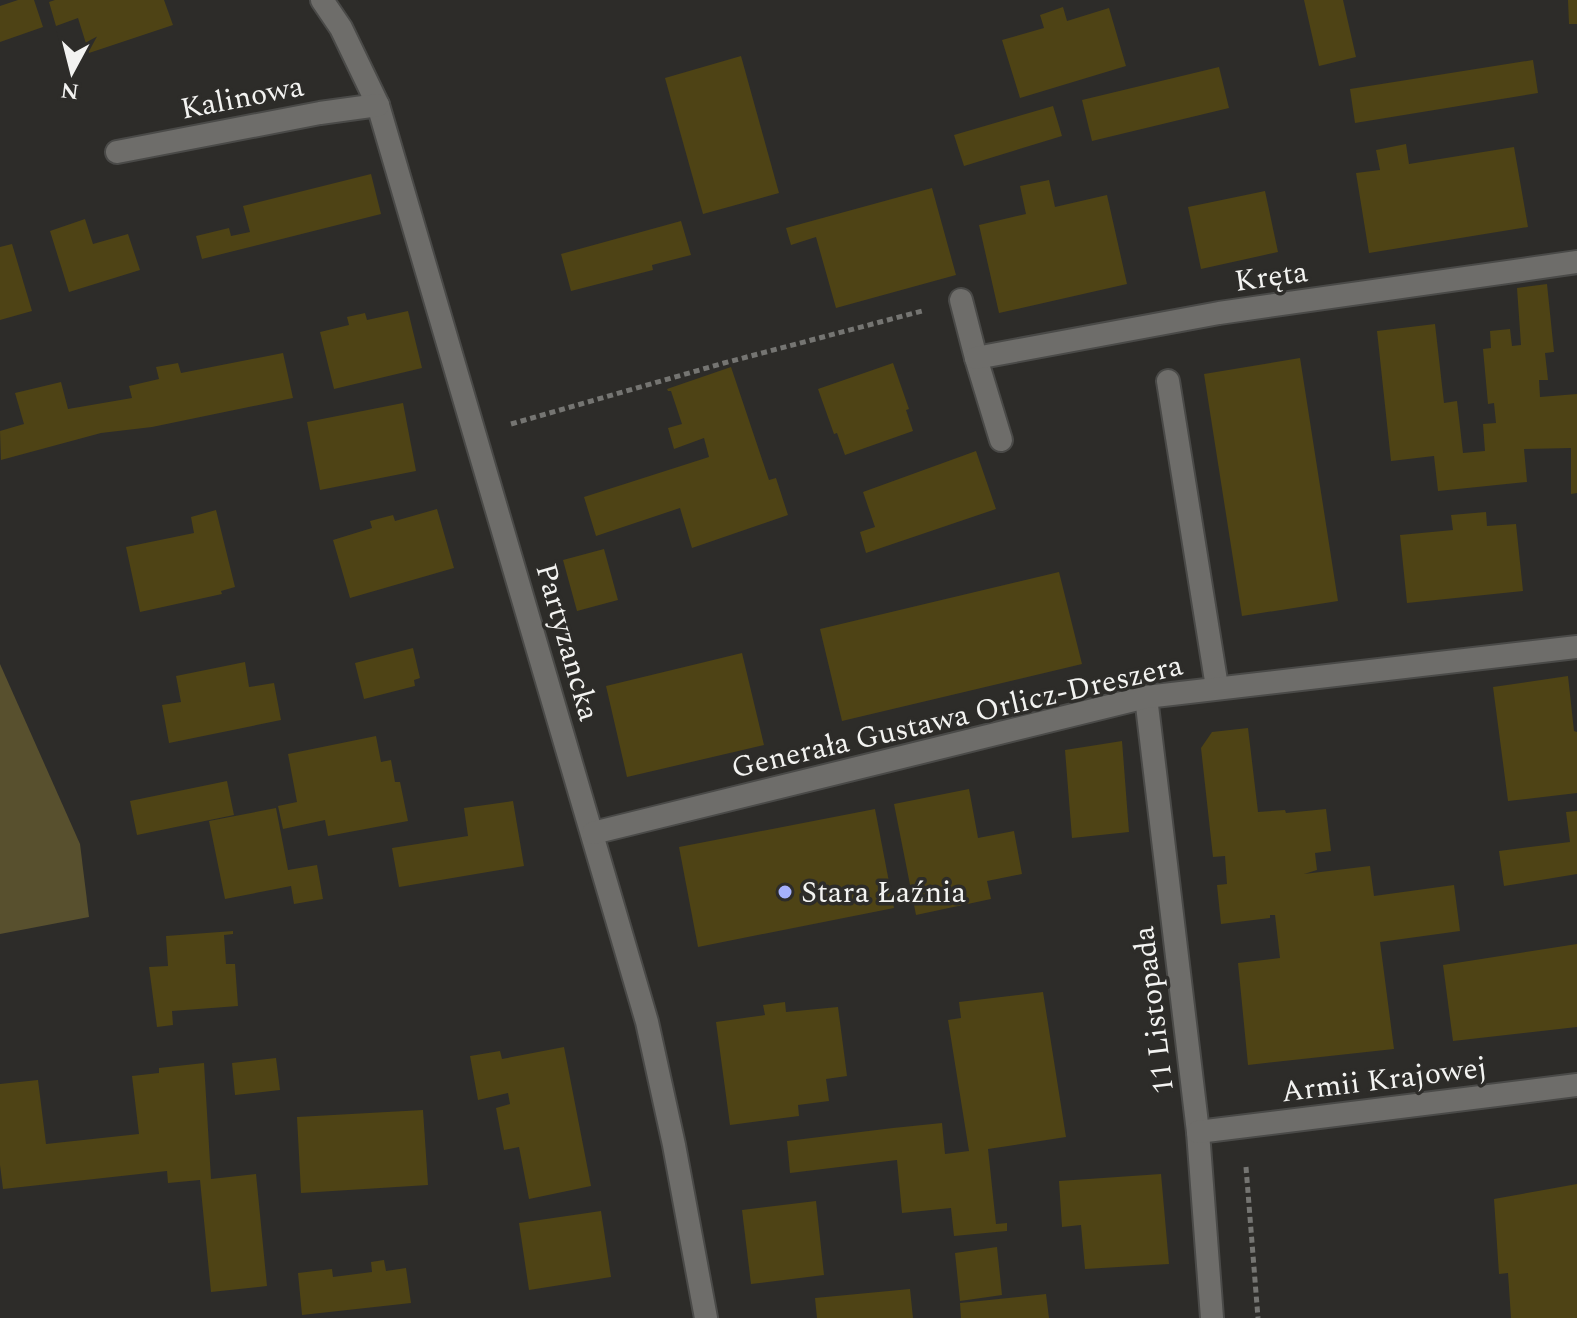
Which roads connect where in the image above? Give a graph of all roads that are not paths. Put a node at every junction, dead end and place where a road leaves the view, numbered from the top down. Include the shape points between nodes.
1 (322, 0) edge
2 (378, 105) junction
3 (117, 152) dead end
4 (1577, 262) edge
5 (961, 300) road end
6 (976, 358) junction
7 (1168, 381) dead end
8 (1001, 440) dead end
9 (1577, 647) edge
10 (1217, 687) junction
11 (1146, 697) junction
12 (593, 833) junction
13 (1577, 1085) edge
14 (1198, 1132) junction
15 (706, 1318) edge
16 (1212, 1318) edge

1 - 2 street, Partyzancka
2 - 3 street, Kalinowa
2 - 12 street, Partyzancka
4 - 6 street, Kręta via 1219,313
5 - 6 street
6 - 8 street
7 - 10 street
9 - 10 street, Generała Gustawa Orlicz-Dreszera
10 - 11 street, Generała Gustawa Orlicz-Dreszera
11 - 12 street, Generała Gustawa Orlicz-Dreszera
11 - 14 street, 11 Listopada
12 - 15 street, Partyzancka via 647,1022
13 - 14 street, Armii Krajowej
14 - 16 street, 11 Listopada

